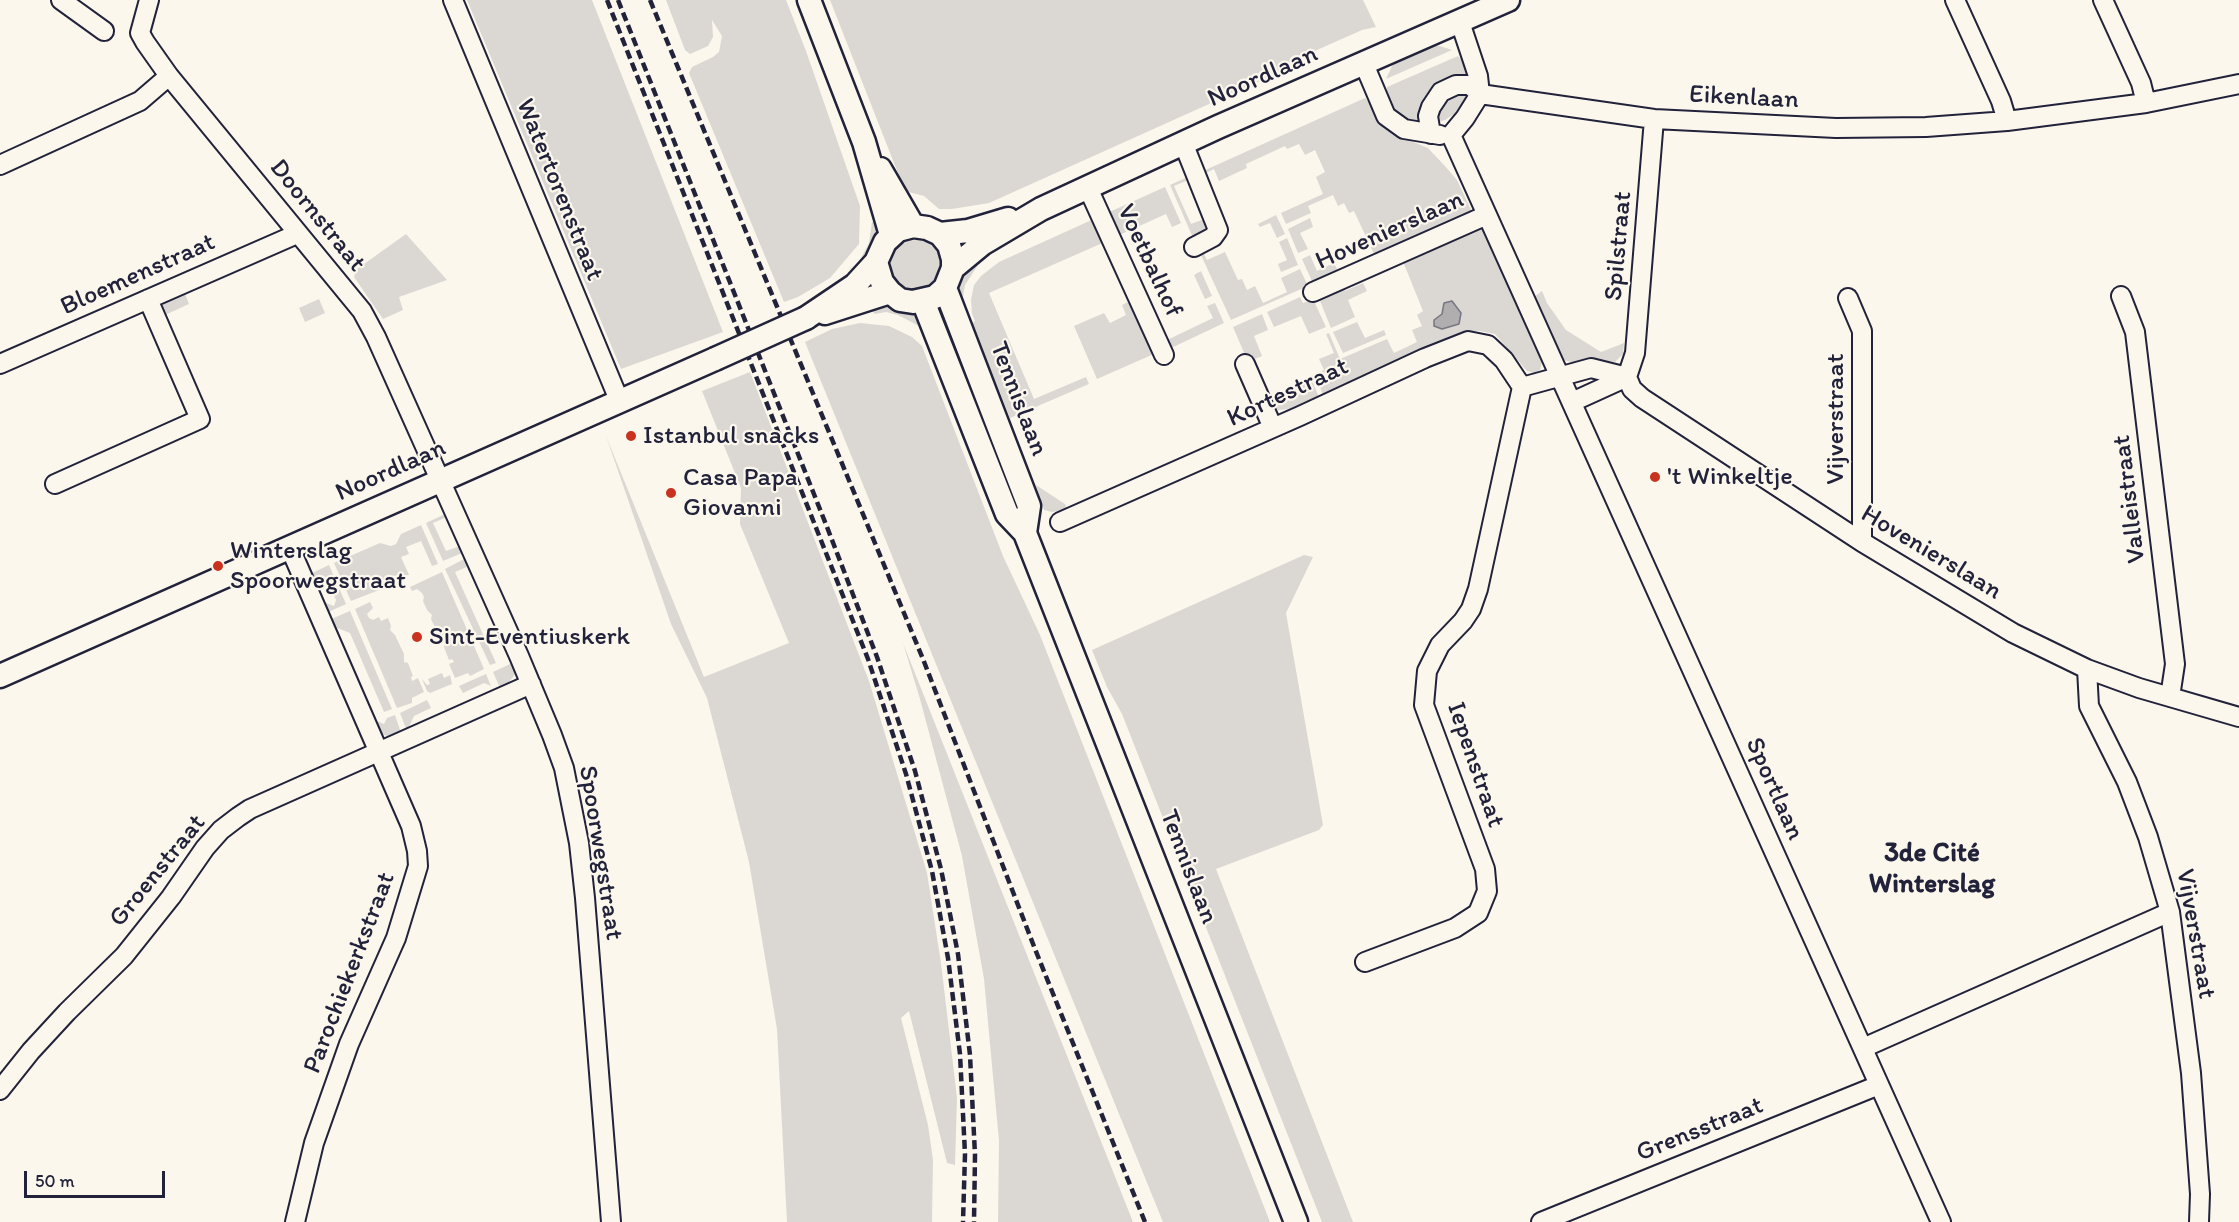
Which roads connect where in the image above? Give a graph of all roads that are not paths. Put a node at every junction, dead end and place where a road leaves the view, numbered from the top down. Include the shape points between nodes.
1 (61, 0) edge
2 (149, 0) edge
3 (453, 0) edge
4 (810, 0) edge
5 (1508, 0) edge
6 (1955, 0) edge
7 (2103, 0) edge
8 (1460, 22) junction
9 (104, 32) dead end
10 (1364, 64) junction
11 (169, 76) junction
12 (2239, 84) edge
13 (1480, 94) junction
14 (2146, 104) junction
15 (1654, 119) junction
16 (2007, 121) junction
17 (1431, 134) junction
18 (1451, 135) junction
19 (864, 142) junction
20 (1184, 145) junction
21 (0, 165) edge
22 (1088, 188) junction
23 (1041, 210) junction
24 (1487, 215) junction
25 (913, 226) junction
26 (297, 234) junction
27 (939, 234) junction
28 (891, 235) junction
29 (1194, 247) dead end
30 (876, 262) junction
31 (949, 278) junction
32 (890, 292) junction
33 (1313, 292) dead end
34 (2121, 296) dead end
35 (1848, 298) dead end
36 (148, 299) junction
37 (923, 301) junction
38 (806, 318) junction
39 (1164, 355) dead end
40 (0, 364) edge
41 (1245, 364) dead end
42 (1561, 376) junction
43 (1627, 377) junction
44 (1522, 387) junction
45 (619, 400) junction
46 (1572, 402) junction
47 (1273, 428) junction
48 (440, 480) junction
49 (55, 484) dead end
50 (1060, 522) dead end
51 (1025, 533) junction
52 (1862, 542) junction
53 (290, 548) junction
54 (2086, 669) junction
55 (0, 676) edge
56 (531, 684) junction
57 (2170, 697) junction
58 (2239, 717) edge
59 (378, 752) junction
60 (2170, 912) junction
61 (1365, 962) dead end
62 (1863, 1048) junction
63 (1879, 1085) junction
64 (0, 1090) edge
65 (295, 1222) edge
66 (611, 1222) edge
67 (1296, 1222) edge
68 (1541, 1222) edge
69 (1941, 1222) edge
70 (2199, 1222) edge

1 - 9 street
2 - 11 street, Doornstraat via 140,33
3 - 45 street, Watertorenstraat
4 - 19 street
5 - 8 street, Noordlaan
6 - 16 street
7 - 14 street
8 - 10 street, Noordlaan
8 - 13 street via 1478,75
10 - 17 street via 1386,116 1404,129
10 - 20 street, Noordlaan
11 - 21 street via 140,101
11 - 26 street, Doornstraat
12 - 14 street, Eikenlaan
13 - 15 street, Eikenlaan
13 - 17 street, Eikenlaan via 1470,85 1456,85 1441,92 1428,116
13 - 18 street
14 - 16 street, Eikenlaan
15 - 16 street, Eikenlaan via 1836,128
15 - 43 street, Spilstraat via 1635,353
17 - 18 street
18 - 24 street, Hovenierslaan
19 - 25 street
19 - 28 street
20 - 22 street, Noordlaan
20 - 29 street, Voetbalhof via 1218,230
22 - 23 street, Noordlaan
22 - 39 street, Voetbalhof
23 - 27 street, Noordlaan via 968,231
23 - 31 street, Noordlaan via 982,244
24 - 33 street, Hovenierslaan
24 - 42 street, Hovenierslaan
25 - 27 street, Noordlaan
25 - 28 street
26 - 36 street, Bloemenstraat
26 - 48 street, Doornstraat via 362,311
27 - 31 street via 949,245 953,259
28 - 30 street, Noordlaan
30 - 32 street via 882,282
30 - 38 street, Noordlaan via 855,285
31 - 37 street, Noordlaan via 934,297
31 - 51 street, Tennislaan via 1029,506
32 - 37 street via 900,300
32 - 38 street, Noordlaan
34 - 57 street, Valleistraat via 2137,344 2175,664
35 - 52 street, Vijverstraat via 1862,331
36 - 40 street, Bloemenstraat
36 - 49 street via 200,419
37 - 51 street, Tennislaan via 1007,514
38 - 45 street, Noordlaan, bridge
41 - 47 street
42 - 43 street via 1591,368
42 - 44 street
42 - 46 street, Sportlaan
43 - 46 street
43 - 52 street, Hovenierslaan via 1642,398
44 - 47 street, Kortestraat via 1488,345 1468,341
44 - 61 street, Iepenstraat via 1477,592 1471,609 1440,645 1427,671 1424,705 1485,870 1487,891 1478,913 1455,928
45 - 48 street, Noordlaan
46 - 62 street, Sportlaan
47 - 50 street, Kortestraat
48 - 53 street, Noordlaan
48 - 56 street, Spoorwegstraat
51 - 67 street, Tennislaan
52 - 54 street, Hovenierslaan via 2013,633
53 - 55 street, Noordlaan
53 - 59 street, Parochiekerkstraat
54 - 57 street, Hovenierslaan
54 - 60 street, Vijverstraat via 2090,706 2127,782
56 - 59 street, Groenstraat
56 - 66 street, Spoorwegstraat via 564,768 579,843
57 - 58 street, Hovenierslaan
59 - 64 street, Groenstraat via 250,809 221,830 124,956 31,1051
59 - 65 street, Parochiekerkstraat via 411,826 418,866 396,938 349,1044 314,1143
60 - 62 street
60 - 70 street, Vijverstraat via 2191,1073
62 - 63 street, Sportlaan
63 - 68 street, Grensstraat
63 - 69 street, Sportlaan

